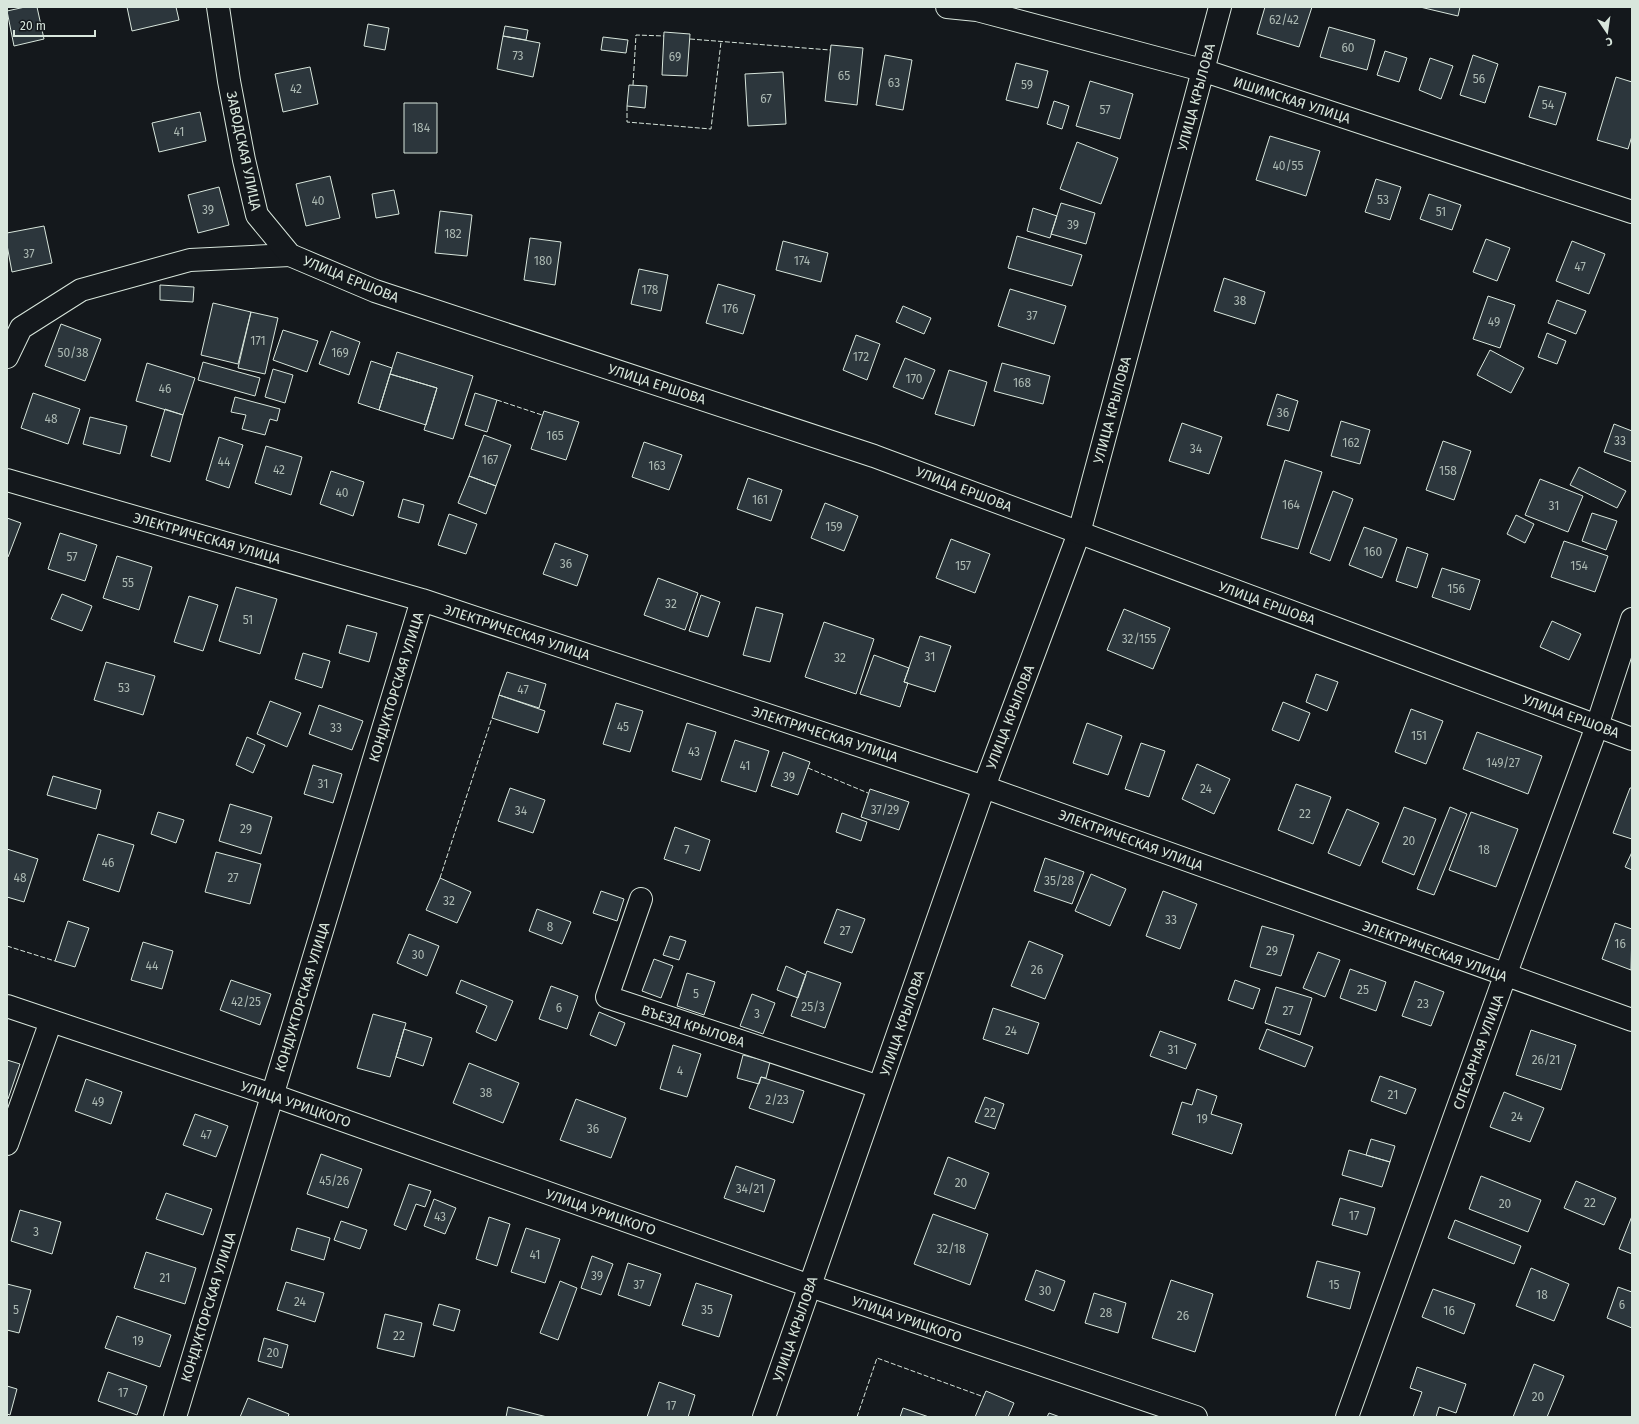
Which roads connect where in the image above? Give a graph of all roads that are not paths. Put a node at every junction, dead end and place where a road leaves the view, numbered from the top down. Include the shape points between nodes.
1 (218, 7) edge
2 (947, 7) edge
3 (1220, 7) edge
4 (977, 9) edge
5 (1202, 70) junction
6 (1632, 212) edge
7 (290, 255) junction
8 (7, 356) edge
9 (7, 480) edge
10 (1079, 533) junction
11 (422, 600) junction
12 (1632, 619) edge
13 (1597, 726) junction
14 (1632, 739) edge
15 (984, 787) junction
16 (640, 898) dead end
17 (1505, 976) junction
18 (7, 1006) edge
19 (1632, 1020) edge
20 (51, 1021) junction
21 (879, 1087) junction
22 (272, 1095) junction
23 (7, 1144) edge
24 (810, 1286) junction
25 (175, 1417) edge
26 (764, 1417) edge
27 (1196, 1417) edge
28 (1347, 1417) edge

1 - 7 street, ЗАВОДСКАЯ УЛИЦА via 229,81 256,215
2 - 4 street, ИШИМСКАЯ УЛИЦА
3 - 5 street, УЛИЦА КРЫЛОВА
4 - 5 street, ИШИМСКАЯ УЛИЦА
5 - 6 street, ИШИМСКАЯ УЛИЦА
5 - 10 street, УЛИЦА КРЫЛОВА
7 - 8 street via 190,260 81,290 21,328
7 - 10 street, УЛИЦА ЕРШОВА via 375,291 874,456
9 - 11 street, ЭЛЕКТРИЧЕСКАЯ УЛИЦА
10 - 13 street, УЛИЦА ЕРШОВА
10 - 15 street, УЛИЦА КРЫЛОВА
11 - 15 street, ЭЛЕКТРИЧЕСКАЯ УЛИЦА
11 - 22 street, КОНДУКТОРСКАЯ УЛИЦА
12 - 13 street, СЛЕСАРНАЯ УЛИЦА
13 - 14 street, УЛИЦА ЕРШОВА
13 - 17 street, СЛЕСАРНАЯ УЛИЦА
15 - 17 street, ЭЛЕКТРИЧЕСКАЯ УЛИЦА
15 - 21 street, УЛИЦА КРЫЛОВА
16 - 21 street, ВЪЕЗД КРЫЛОВА via 607,998
17 - 19 street, ЭЛЕКТРИЧЕСКАЯ УЛИЦА
17 - 28 street, СЛЕСАРНАЯ УЛИЦА
18 - 20 street, УЛИЦА УРИЦКОГО
20 - 22 street, УЛИЦА УРИЦКОГО
20 - 23 street
21 - 24 street, УЛИЦА КРЫЛОВА
22 - 24 street, УЛИЦА УРИЦКОГО
22 - 25 street, КОНДУКТОРСКАЯ УЛИЦА
24 - 26 street, УЛИЦА КРЫЛОВА
24 - 27 street, УЛИЦА УРИЦКОГО

